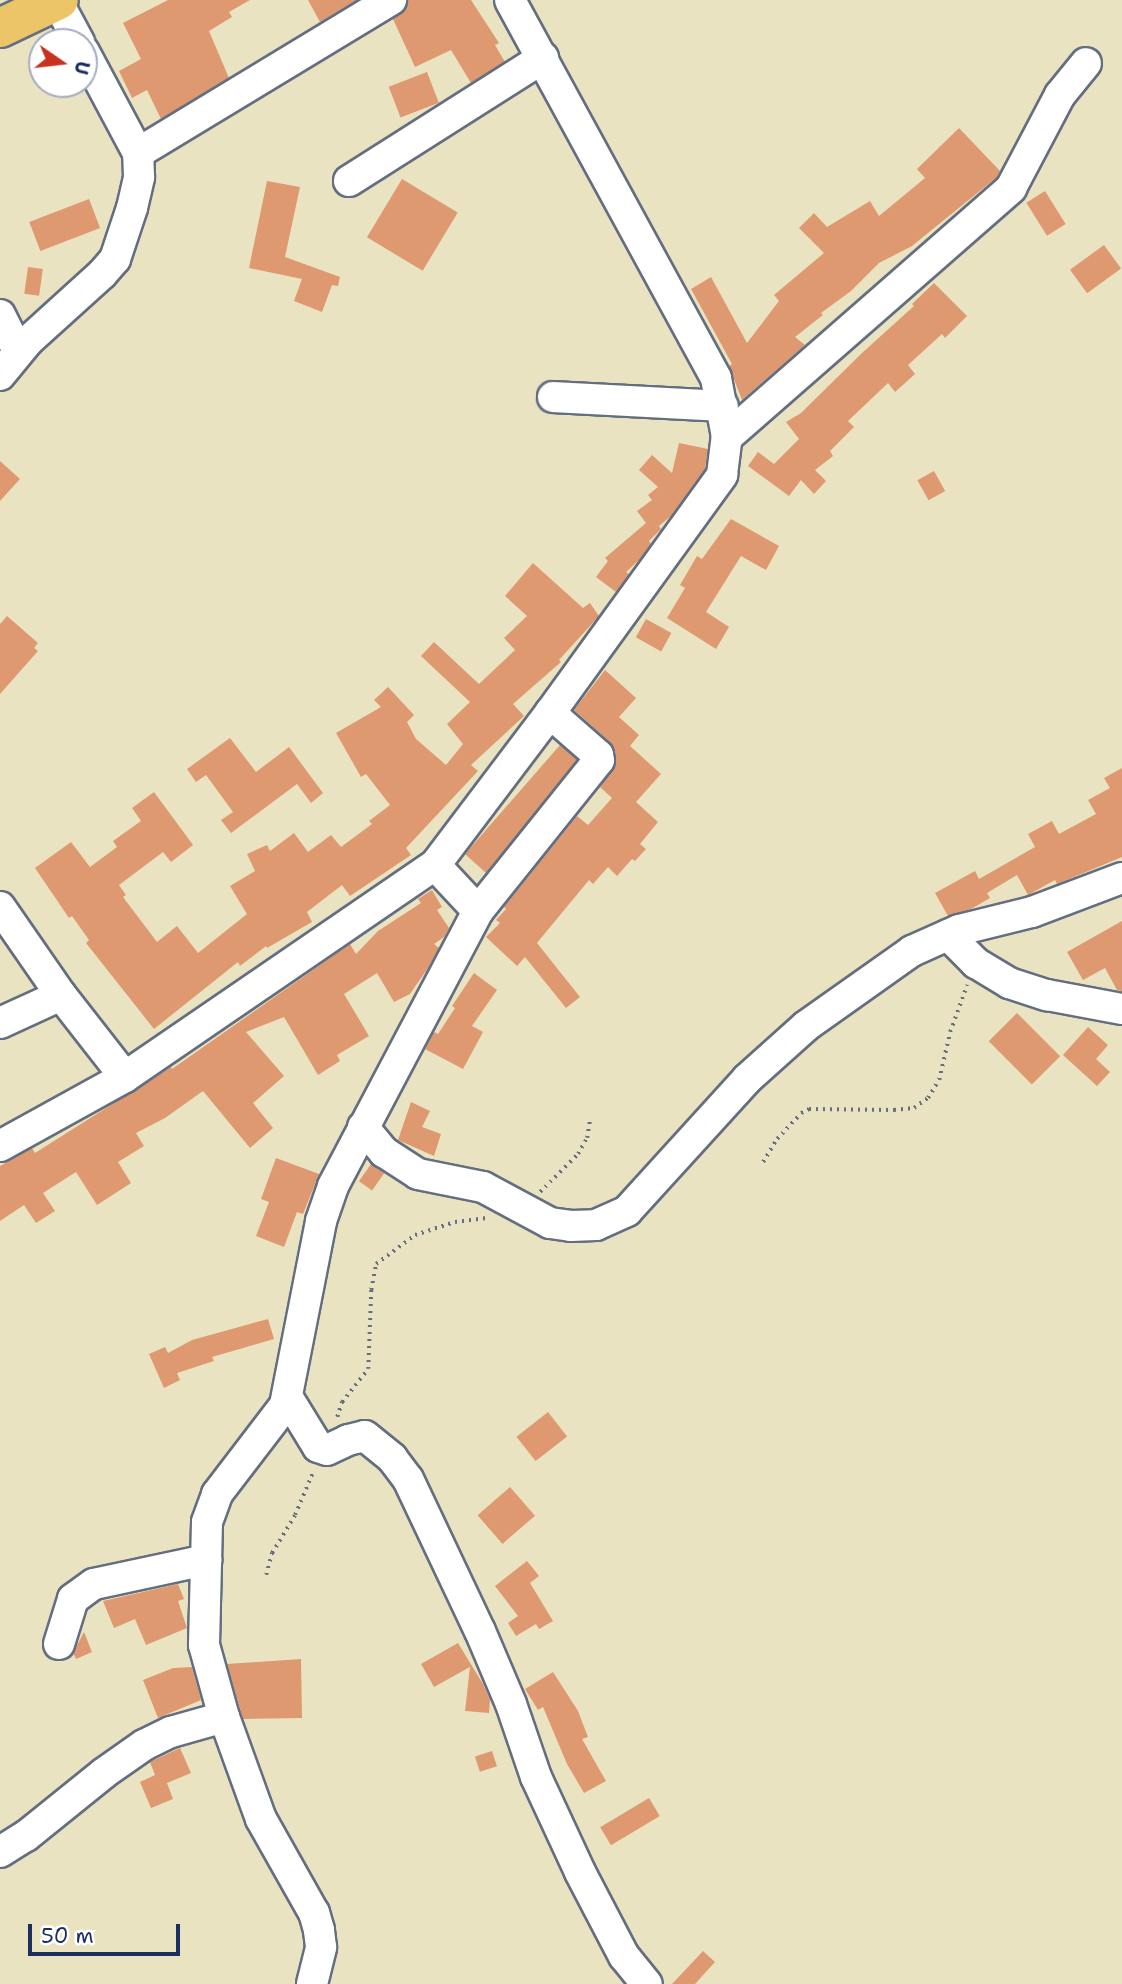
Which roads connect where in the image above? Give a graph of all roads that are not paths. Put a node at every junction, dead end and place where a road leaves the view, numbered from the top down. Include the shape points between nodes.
1 (50, 0) edge
2 (391, 0) edge
3 (510, 0) edge
4 (0, 16) edge
5 (0, 28) edge
6 (69, 28) edge
7 (543, 58) junction
8 (1086, 63) dead end
9 (98, 78) edge
10 (138, 153) junction
11 (349, 181) dead end
12 (0, 315) edge
13 (18, 351) junction
14 (0, 375) edge
15 (553, 397) dead end
16 (723, 407) junction
17 (727, 437) junction
18 (550, 713) junction
19 (435, 865) junction
20 (1122, 878) edge
21 (0, 906) edge
22 (478, 911) junction
23 (948, 935) junction
24 (61, 995) junction
25 (1122, 1009) edge
26 (0, 1023) edge
27 (125, 1077) junction
28 (363, 1127) junction
29 (0, 1146) edge
30 (288, 1398) junction
31 (206, 1560) junction
32 (59, 1644) dead end
33 (224, 1717) junction
34 (0, 1852) edge
35 (312, 1984) edge
36 (647, 1984) edge

1 - 4 highway
1 - 5 highway
1 - 6 street
2 - 10 street
3 - 7 street
7 - 11 street
7 - 16 street via 716,379
8 - 17 street via 1060,95 1011,188
9 - 10 street
10 - 13 street via 139,177 115,259
12 - 13 street
13 - 14 street
15 - 16 street
16 - 17 street
17 - 18 street via 727,456 715,488
18 - 19 street
18 - 22 street via 599,760
19 - 22 street
19 - 27 street
20 - 23 street via 1032,912
21 - 24 street
22 - 28 street
23 - 25 street via 975,963 1009,982 1047,995
23 - 28 street via 912,951 806,1026 747,1079 618,1217 596,1225 550,1223 483,1187 412,1171 384,1152
24 - 26 street
24 - 27 street
27 - 29 street
28 - 30 street via 321,1221
30 - 31 street via 217,1494 207,1522
30 - 36 street via 323,1450 365,1436 393,1458 408,1479 480,1631 536,1777 580,1872 624,1955
31 - 32 street via 94,1584 74,1599
31 - 33 street via 203,1635
33 - 34 street via 144,1745
33 - 35 street via 261,1819 314,1913 321,1947

